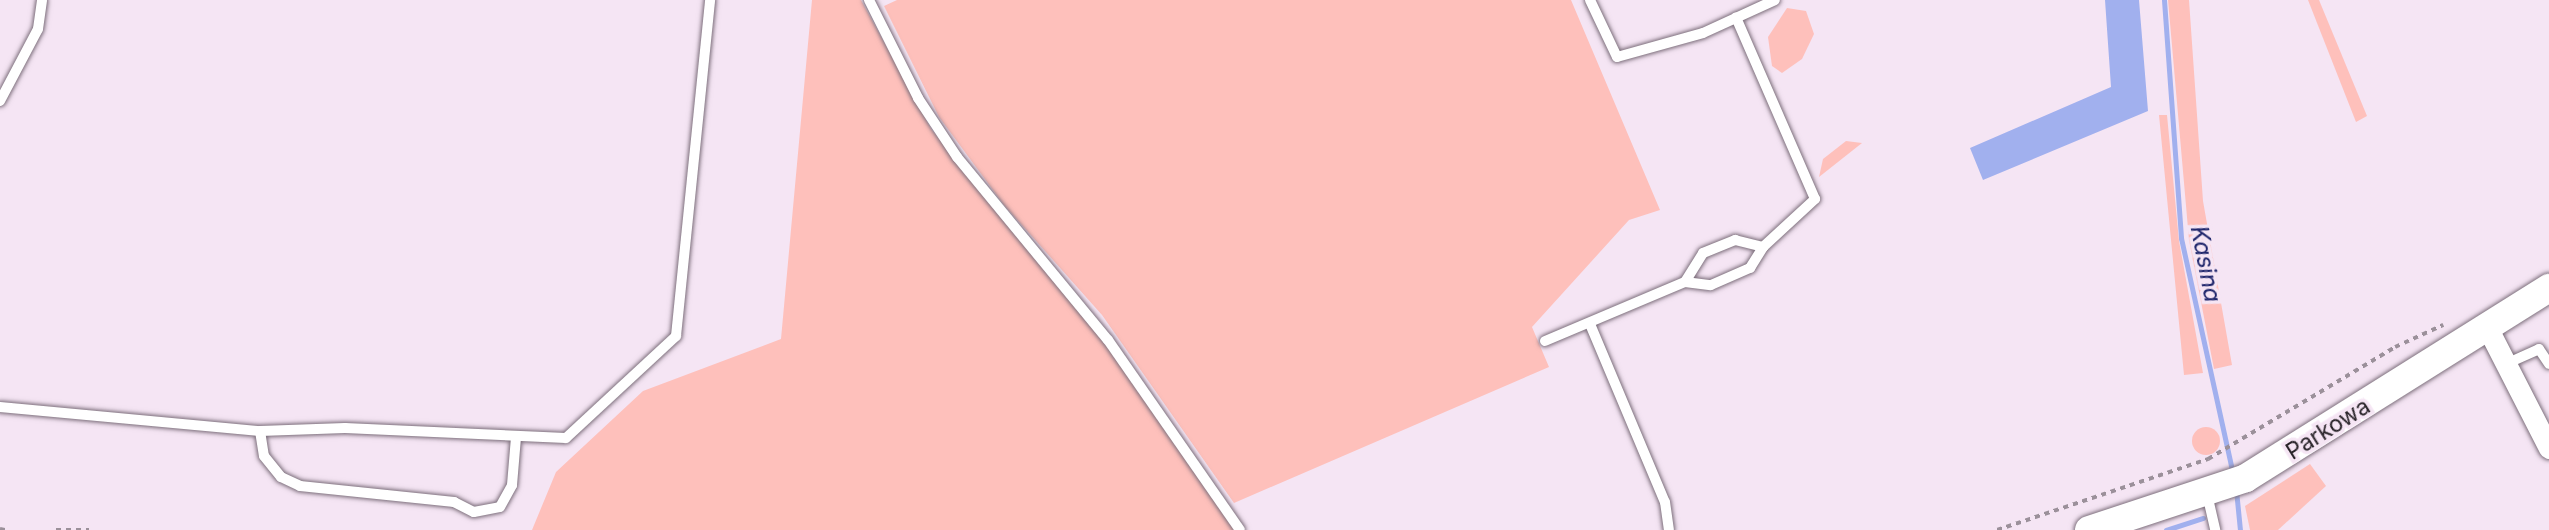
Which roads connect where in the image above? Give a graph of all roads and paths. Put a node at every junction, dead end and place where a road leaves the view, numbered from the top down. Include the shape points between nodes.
1 (42, 0) edge
2 (710, 0) edge
3 (869, 0) edge
4 (1590, 0) edge
5 (1775, 0) edge
6 (1736, 17) junction
7 (0, 101) edge
8 (1763, 247) junction
9 (1685, 282) junction
10 (2549, 288) edge
11 (1590, 324) junction
12 (2452, 326) dead end
13 (2487, 327) junction
14 (1545, 341) dead end
15 (2508, 363) junction
16 (2549, 364) edge
17 (0, 407) edge
18 (260, 431) junction
19 (516, 438) junction
20 (2549, 448) edge
21 (2220, 489) junction
22 (0, 529) edge
23 (5, 530) edge
24 (56, 530) edge
25 (89, 530) edge
26 (1240, 530) edge
27 (1669, 530) edge
28 (1997, 530) edge
29 (2089, 530) edge
30 (2215, 530) edge

1 - 7 lane via 38,29
2 - 19 lane via 676,336 566,438
3 - 26 lane via 918,98 957,157 1116,351
4 - 6 lane via 1617,57
5 - 6 lane
6 - 8 lane via 1815,199
8 - 9 lane via 1750,268 1711,285
8 - 9 lane via 1735,240 1703,253
9 - 11 lane
10 - 13 main road, Parkowa
11 - 14 lane
11 - 27 lane via 1665,502
12 - 28 path via 2395,347 2208,459
13 - 15 street
13 - 21 main road, Parkowa
15 - 16 lane via 2539,349
15 - 20 street
17 - 18 lane
18 - 19 lane via 345,428
18 - 19 lane via 264,456 281,477 300,486 454,502 474,512 500,507 512,485
21 - 29 main road, Parkowa
21 - 30 lane
22 - 23 path
24 - 25 path

